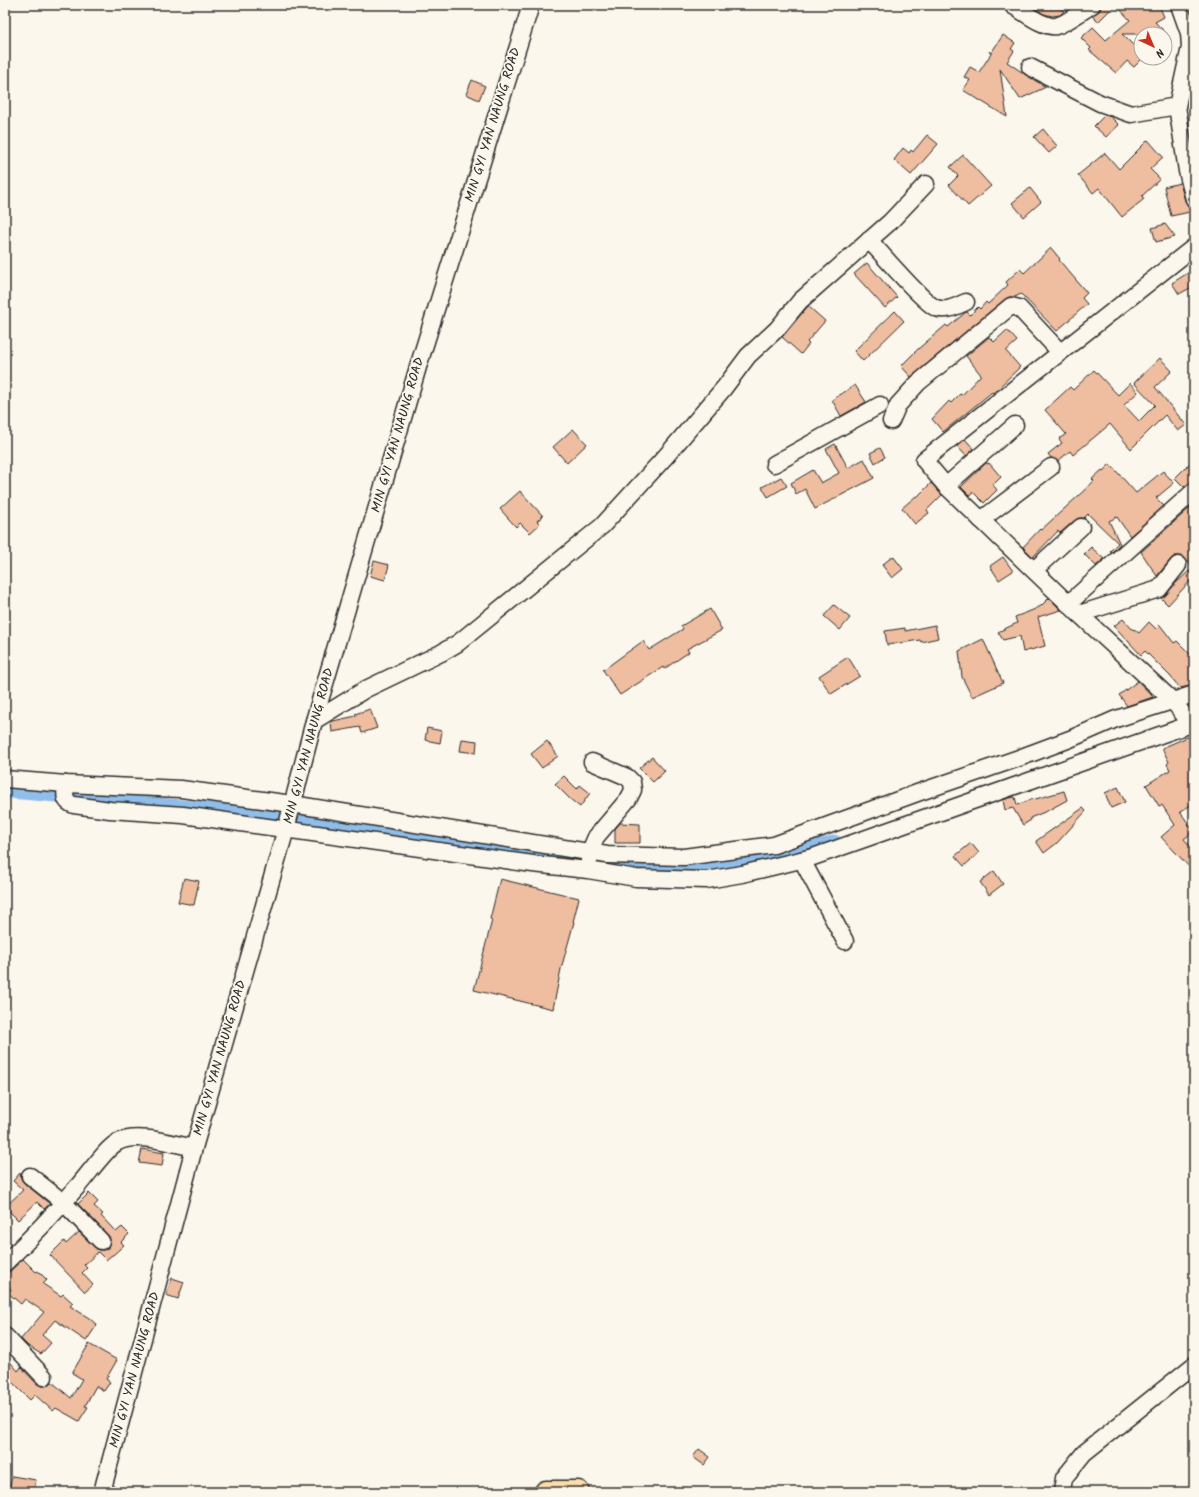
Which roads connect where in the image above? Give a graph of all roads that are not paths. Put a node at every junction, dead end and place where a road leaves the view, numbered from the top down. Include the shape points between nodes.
1 (531, 5) edge
2 (1092, 5) edge
3 (1179, 5) edge
4 (1013, 6) edge
5 (1030, 67) dead end
6 (1190, 69) edge
7 (1177, 106) junction
8 (926, 184) dead end
9 (1194, 199) edge
10 (869, 240) junction
11 (1194, 247) edge
12 (966, 302) dead end
13 (1060, 352) junction
14 (880, 405) dead end
15 (891, 421) dead end
16 (1015, 425) dead end
17 (774, 464) dead end
18 (1051, 467) dead end
19 (946, 486) junction
20 (1194, 491) edge
21 (981, 520) junction
22 (1081, 527) dead end
23 (1178, 564) dead end
24 (1034, 570) junction
25 (1074, 609) junction
26 (1194, 694) edge
27 (1173, 701) junction
28 (314, 721) junction
29 (1193, 725) edge
30 (592, 762) dead end
31 (5, 779) edge
32 (65, 790) junction
33 (289, 817) junction
34 (589, 860) junction
35 (802, 860) junction
36 (844, 940) dead end
37 (194, 1148) junction
38 (30, 1176) dead end
39 (63, 1202) junction
40 (101, 1241) dead end
41 (5, 1263) edge
42 (5, 1336) edge
43 (1194, 1365) edge
44 (44, 1377) dead end
45 (102, 1492) edge
46 (546, 1492) edge
47 (578, 1492) edge
48 (1062, 1492) edge

1 - 28 street, MIN GYI YAN NAUNG ROAD via 418,367
2 - 4 street via 1056,26 1042,24
3 - 6 street via 1189,33
5 - 7 street via 1100,103 1130,114
6 - 7 street
7 - 9 street
8 - 10 street
10 - 12 street via 935,308 947,310
10 - 28 street via 800,301 777,329 748,356 666,456 602,526 458,643 366,689
11 - 13 street
13 - 15 street via 1019,308 1011,306 918,383 898,405
13 - 19 street via 924,460
14 - 17 street
16 - 19 street
18 - 21 street
19 - 21 street
20 - 25 street
21 - 24 street
22 - 24 street
23 - 25 street via 1159,589
24 - 25 street
25 - 27 street
26 - 27 street
27 - 29 street
27 - 34 street via 1116,719 1019,758 774,845 684,857 607,855
28 - 33 street, MIN GYI YAN NAUNG ROAD
29 - 35 street
30 - 34 street via 627,776 632,782 633,790 596,837
31 - 32 street
32 - 33 street via 181,789
32 - 33 street via 69,804 110,810
33 - 34 street
33 - 34 street via 533,864
33 - 37 street, MIN GYI YAN NAUNG ROAD
34 - 35 street via 636,878 707,880
35 - 36 street
37 - 39 street via 158,1140 131,1138 118,1142
37 - 45 street, MIN GYI YAN NAUNG ROAD
38 - 39 street
39 - 40 street
39 - 41 street
42 - 44 street
43 - 48 street via 1084,1453 1064,1478
46 - 47 highway

